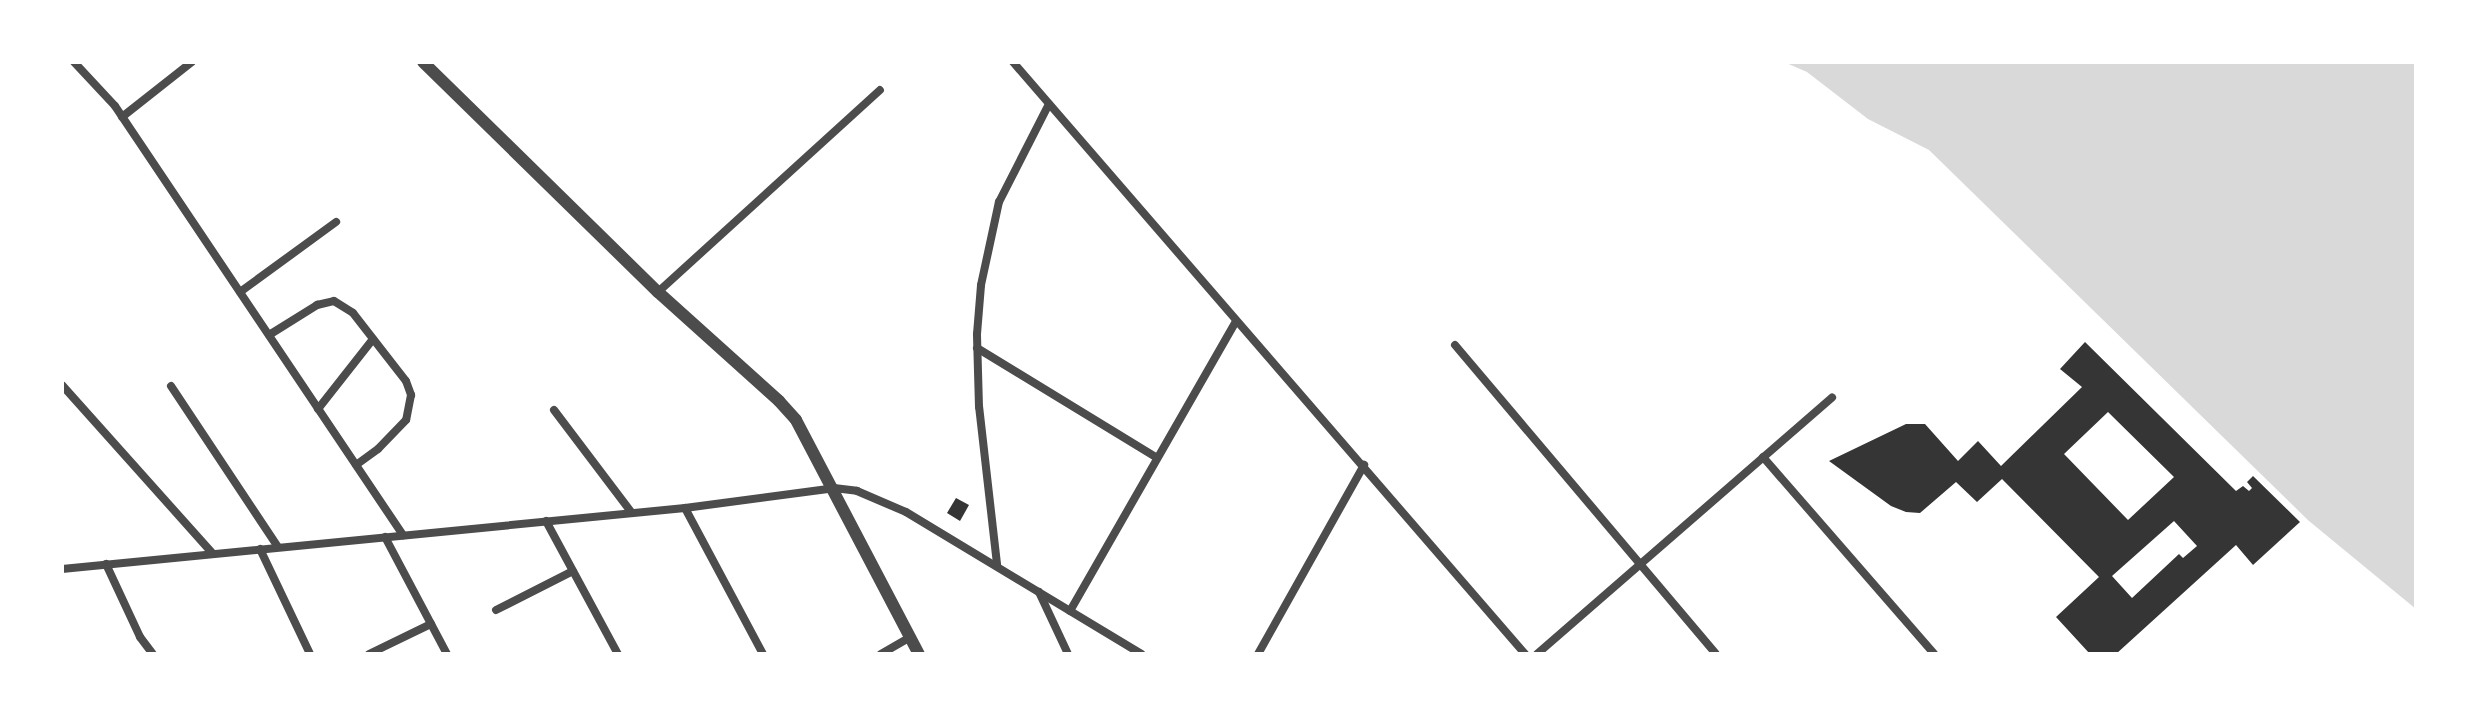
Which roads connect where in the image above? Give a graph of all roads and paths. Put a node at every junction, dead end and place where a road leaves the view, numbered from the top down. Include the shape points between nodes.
1 (74, 62) edge
2 (192, 62) edge
3 (423, 62) edge
4 (1013, 62) edge
5 (880, 90) dead end
6 (1049, 104) junction
7 (122, 117) junction
8 (336, 222) dead end
9 (240, 292) junction
10 (658, 292) junction
11 (1236, 321) junction
12 (269, 335) junction
13 (373, 339) junction
14 (1455, 345) dead end
15 (977, 348) junction
16 (62, 385) edge
17 (171, 386) dead end
18 (1832, 398) dead end
19 (318, 409) junction
20 (554, 410) dead end
21 (1763, 457) junction
22 (1157, 458) junction
23 (356, 465) junction
24 (1364, 465) junction
25 (834, 488) junction
26 (685, 508) junction
27 (632, 513) junction
28 (546, 521) junction
29 (403, 535) junction
30 (385, 537) junction
31 (278, 547) junction
32 (260, 549) junction
33 (212, 553) junction
34 (106, 564) junction
35 (997, 564) junction
36 (1643, 564) junction
37 (62, 569) edge
38 (573, 571) junction
39 (1038, 591) junction
40 (496, 610) dead end
41 (1070, 611) junction
42 (431, 624) junction
43 (910, 637) junction
44 (761, 653) edge
45 (153, 654) edge
46 (310, 654) edge
47 (369, 654) edge
48 (447, 654) edge
49 (618, 654) edge
50 (881, 654) edge
51 (919, 654) edge
52 (1068, 654) edge
53 (1141, 654) edge
54 (1258, 654) edge
55 (1525, 654) edge
56 (1537, 654) edge
57 (1716, 654) edge
58 (1934, 654) edge

1 - 7 street via 103,89
2 - 7 street
3 - 10 street
4 - 6 street
5 - 10 street
6 - 11 street
6 - 15 street via 994,219 981,285
7 - 9 street
8 - 9 street
9 - 12 street
10 - 25 street via 779,401 809,440
11 - 22 street
11 - 24 street
12 - 13 street via 317,305 334,301 353,313
12 - 19 street
13 - 19 street
13 - 23 street via 409,387 411,407 393,436
14 - 36 street
15 - 22 street
15 - 35 street
16 - 33 street
17 - 31 street
18 - 21 street
19 - 23 street
20 - 27 street
21 - 36 street
21 - 58 street
22 - 41 street
23 - 29 street
24 - 54 street
24 - 55 street
25 - 26 street
25 - 35 street via 893,505
25 - 43 street
26 - 27 street
26 - 44 street
27 - 28 street
28 - 29 street
28 - 38 street
29 - 30 street
30 - 31 street
30 - 42 street
31 - 32 street
32 - 33 street
32 - 46 street
33 - 34 street
34 - 37 street
34 - 45 street
35 - 39 street
36 - 56 street
36 - 57 street
38 - 40 street
38 - 49 street
39 - 41 street
39 - 52 street
41 - 53 street
42 - 47 street
42 - 48 street
43 - 50 street
43 - 51 street

